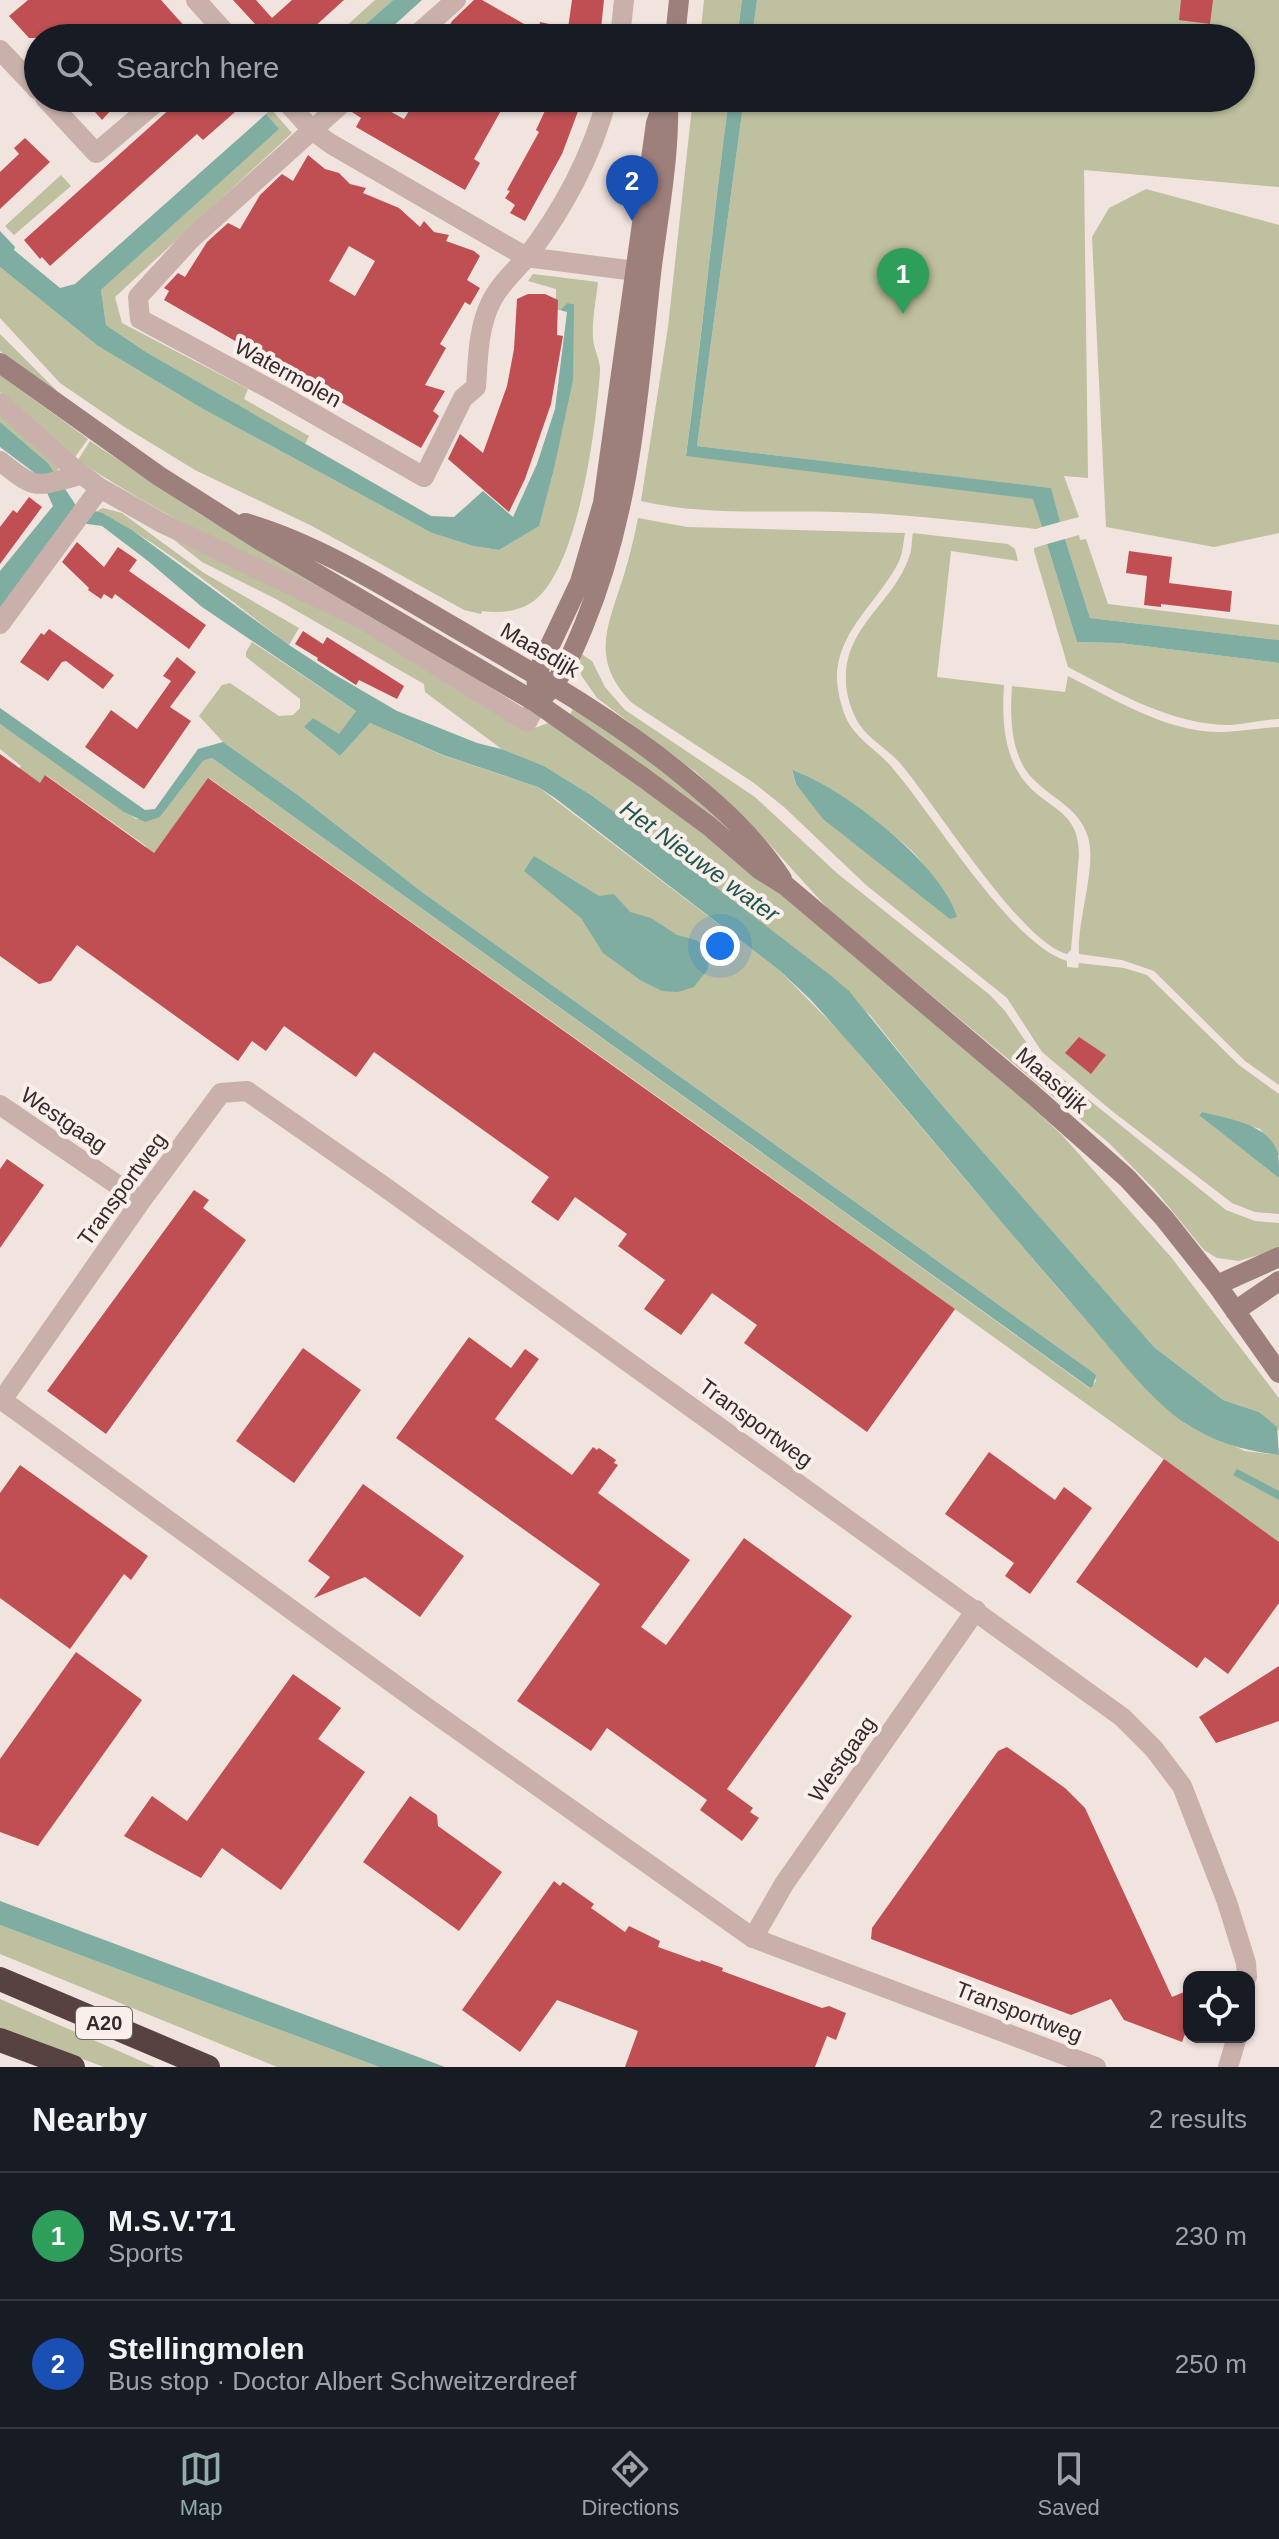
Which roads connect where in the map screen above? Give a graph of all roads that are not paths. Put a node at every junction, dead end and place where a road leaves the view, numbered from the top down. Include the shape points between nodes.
1 (196, 0) edge
2 (456, 0) edge
3 (624, 0) edge
4 (679, 0) edge
5 (217, 24) edge
6 (429, 24) edge
7 (621, 24) edge
8 (676, 24) edge
9 (0, 50) edge
10 (24, 75) edge
11 (58, 112) edge
12 (144, 112) edge
13 (296, 112) edge
14 (333, 112) edge
15 (604, 112) edge
16 (667, 112) edge
17 (313, 131) junction
18 (526, 257) junction
19 (644, 272) junction
20 (0, 363) edge
21 (0, 403) edge
22 (0, 461) edge
23 (64, 476) junction
24 (100, 488) junction
25 (226, 517) junction
26 (0, 624) edge
27 (545, 680) junction
28 (537, 703) junction
29 (786, 886) junction
30 (0, 1105) edge
31 (141, 1201) junction
32 (1279, 1257) edge
33 (1279, 1281) edge
34 (1217, 1285) junction
35 (1235, 1311) junction
36 (1279, 1373) edge
37 (976, 1610) junction
38 (753, 1938) junction
39 (1247, 1971) edge
40 (0, 1979) edge
41 (0, 2040) edge
42 (1235, 2043) edge
43 (73, 2067) edge
44 (208, 2067) edge
45 (1096, 2067) edge
46 (1228, 2067) edge

1 - 5 street
2 - 6 street
3 - 7 street
4 - 8 main road
9 - 10 street
11 - 12 street via 96,153
13 - 17 street
14 - 17 street
15 - 18 street via 567,196
16 - 19 main road via 667,153
17 - 18 street
17 - 18 street, Watermolen via 191,239 138,297 140,319 424,477 463,398 476,387 481,328 492,300
18 - 19 street
19 - 27 main road via 632,448 622,507 576,644
20 - 25 main road, Maasdijk
21 - 23 street
22 - 23 street via 28,484
23 - 24 street
24 - 26 street
24 - 28 street via 362,619 527,722
25 - 27 main road, Maasdijk via 272,531 381,585
25 - 28 main road, Maasdijk
27 - 28 main road
27 - 29 main road, Maasdijk via 636,738 714,801 764,852
28 - 29 main road, Maasdijk
29 - 34 main road, Maasdijk via 1116,1168
30 - 31 street, Westgaag
31 - 37 street, Transportweg via 221,1093 247,1091
31 - 38 street, Transportweg via 2,1400
32 - 34 main road
33 - 35 main road
34 - 35 main road, Maasdijk
35 - 36 main road, Maasdijk
37 - 38 street, Westgaag via 784,1884
37 - 39 street, Transportweg via 1122,1717 1182,1786 1227,1902
38 - 45 street, Transportweg
40 - 44 highway, A20
41 - 43 highway, A20
42 - 46 street

